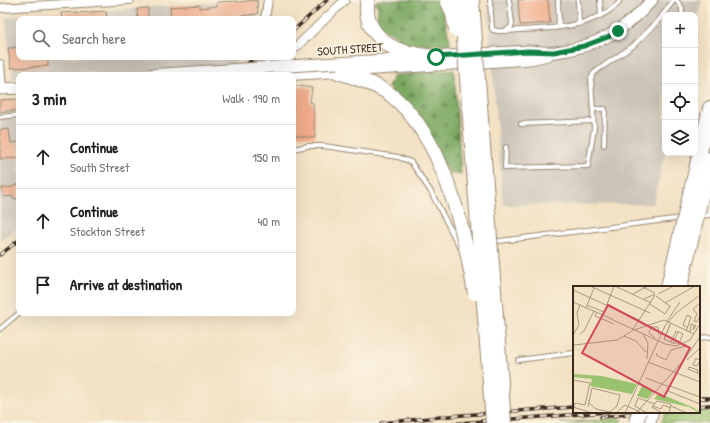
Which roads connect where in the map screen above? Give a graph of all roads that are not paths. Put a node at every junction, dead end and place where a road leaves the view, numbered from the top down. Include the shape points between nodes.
1 (130, 0) edge
2 (268, 0) edge
3 (345, 0) edge
4 (368, 0) edge
5 (447, 0) edge
6 (461, 0) edge
7 (472, 0) edge
8 (490, 0) edge
9 (509, 0) edge
10 (558, 0) edge
11 (578, 0) edge
12 (600, 0) edge
13 (619, 0) edge
14 (652, 0) edge
15 (675, 0) edge
16 (0, 8) edge
17 (682, 12) edge
18 (601, 15) junction
19 (265, 16) edge
20 (579, 24) junction
21 (560, 27) junction
22 (506, 31) junction
23 (296, 47) edge
24 (554, 52) junction
25 (436, 57) junction
26 (261, 60) edge
27 (283, 60) edge
28 (0, 65) edge
29 (338, 67) junction
30 (219, 72) edge
31 (259, 72) edge
32 (272, 72) edge
33 (296, 73) edge
34 (16, 88) edge
35 (1, 89) edge
36 (468, 105) junction
37 (710, 108) edge
38 (593, 109) junction
39 (16, 115) edge
40 (0, 117) edge
41 (593, 121) junction
42 (521, 124) dead end
43 (604, 144) dead end
44 (506, 147) dead end
45 (296, 149) edge
46 (705, 167) edge
47 (710, 215) edge
48 (474, 244) dead end
49 (467, 245) dead end
50 (668, 286) edge
51 (680, 286) edge
52 (16, 316) edge
53 (0, 329) edge
54 (710, 337) edge
55 (700, 338) edge
56 (573, 353) edge
57 (518, 360) dead end
58 (490, 387) junction
59 (639, 413) edge
60 (650, 413) edge
61 (493, 423) edge
62 (504, 423) edge
63 (636, 423) edge
64 (648, 423) edge

1 - 16 street
2 - 19 street
3 - 23 street
4 - 25 highway via 369,20 372,29 381,40 404,52
5 - 36 highway, bridge via 453,14
6 - 36 highway, bridge
7 - 62 highway, bridge
8 - 22 lane via 493,30
9 - 22 lane via 512,23
10 - 21 lane
11 - 20 lane
12 - 18 lane
13 - 18 lane via 616,6
14 - 24 main road, SOUTH STREET via 637,17 608,37 584,46
15 - 17 lane via 682,8
15 - 38 lane via 633,46 594,73 591,79
18 - 20 lane
20 - 21 lane
21 - 22 lane
24 - 25 main road, SOUTH STREET via 528,51
24 - 29 main road, SOUTH STREET via 529,59
25 - 29 main road, SOUTH STREET
26 - 31 street
27 - 32 street
28 - 35 street
29 - 30 main road, SOUTH STREET, bridge
29 - 33 main road, SOUTH STREET
29 - 58 highway, bridge via 394,98 413,117 436,155 464,234
34 - 35 main road
36 - 58 highway, bridge
37 - 46 highway
38 - 41 lane
38 - 43 lane via 605,109
39 - 40 lane
41 - 42 lane
41 - 44 lane via 588,166 505,168
45 - 49 lane via 324,146 398,157 412,162 459,246
46 - 50 highway, bridge
46 - 51 highway, bridge
47 - 48 lane
52 - 53 lane
54 - 55 lane
56 - 57 lane
58 - 61 highway, bridge
59 - 63 highway, bridge
60 - 64 highway

